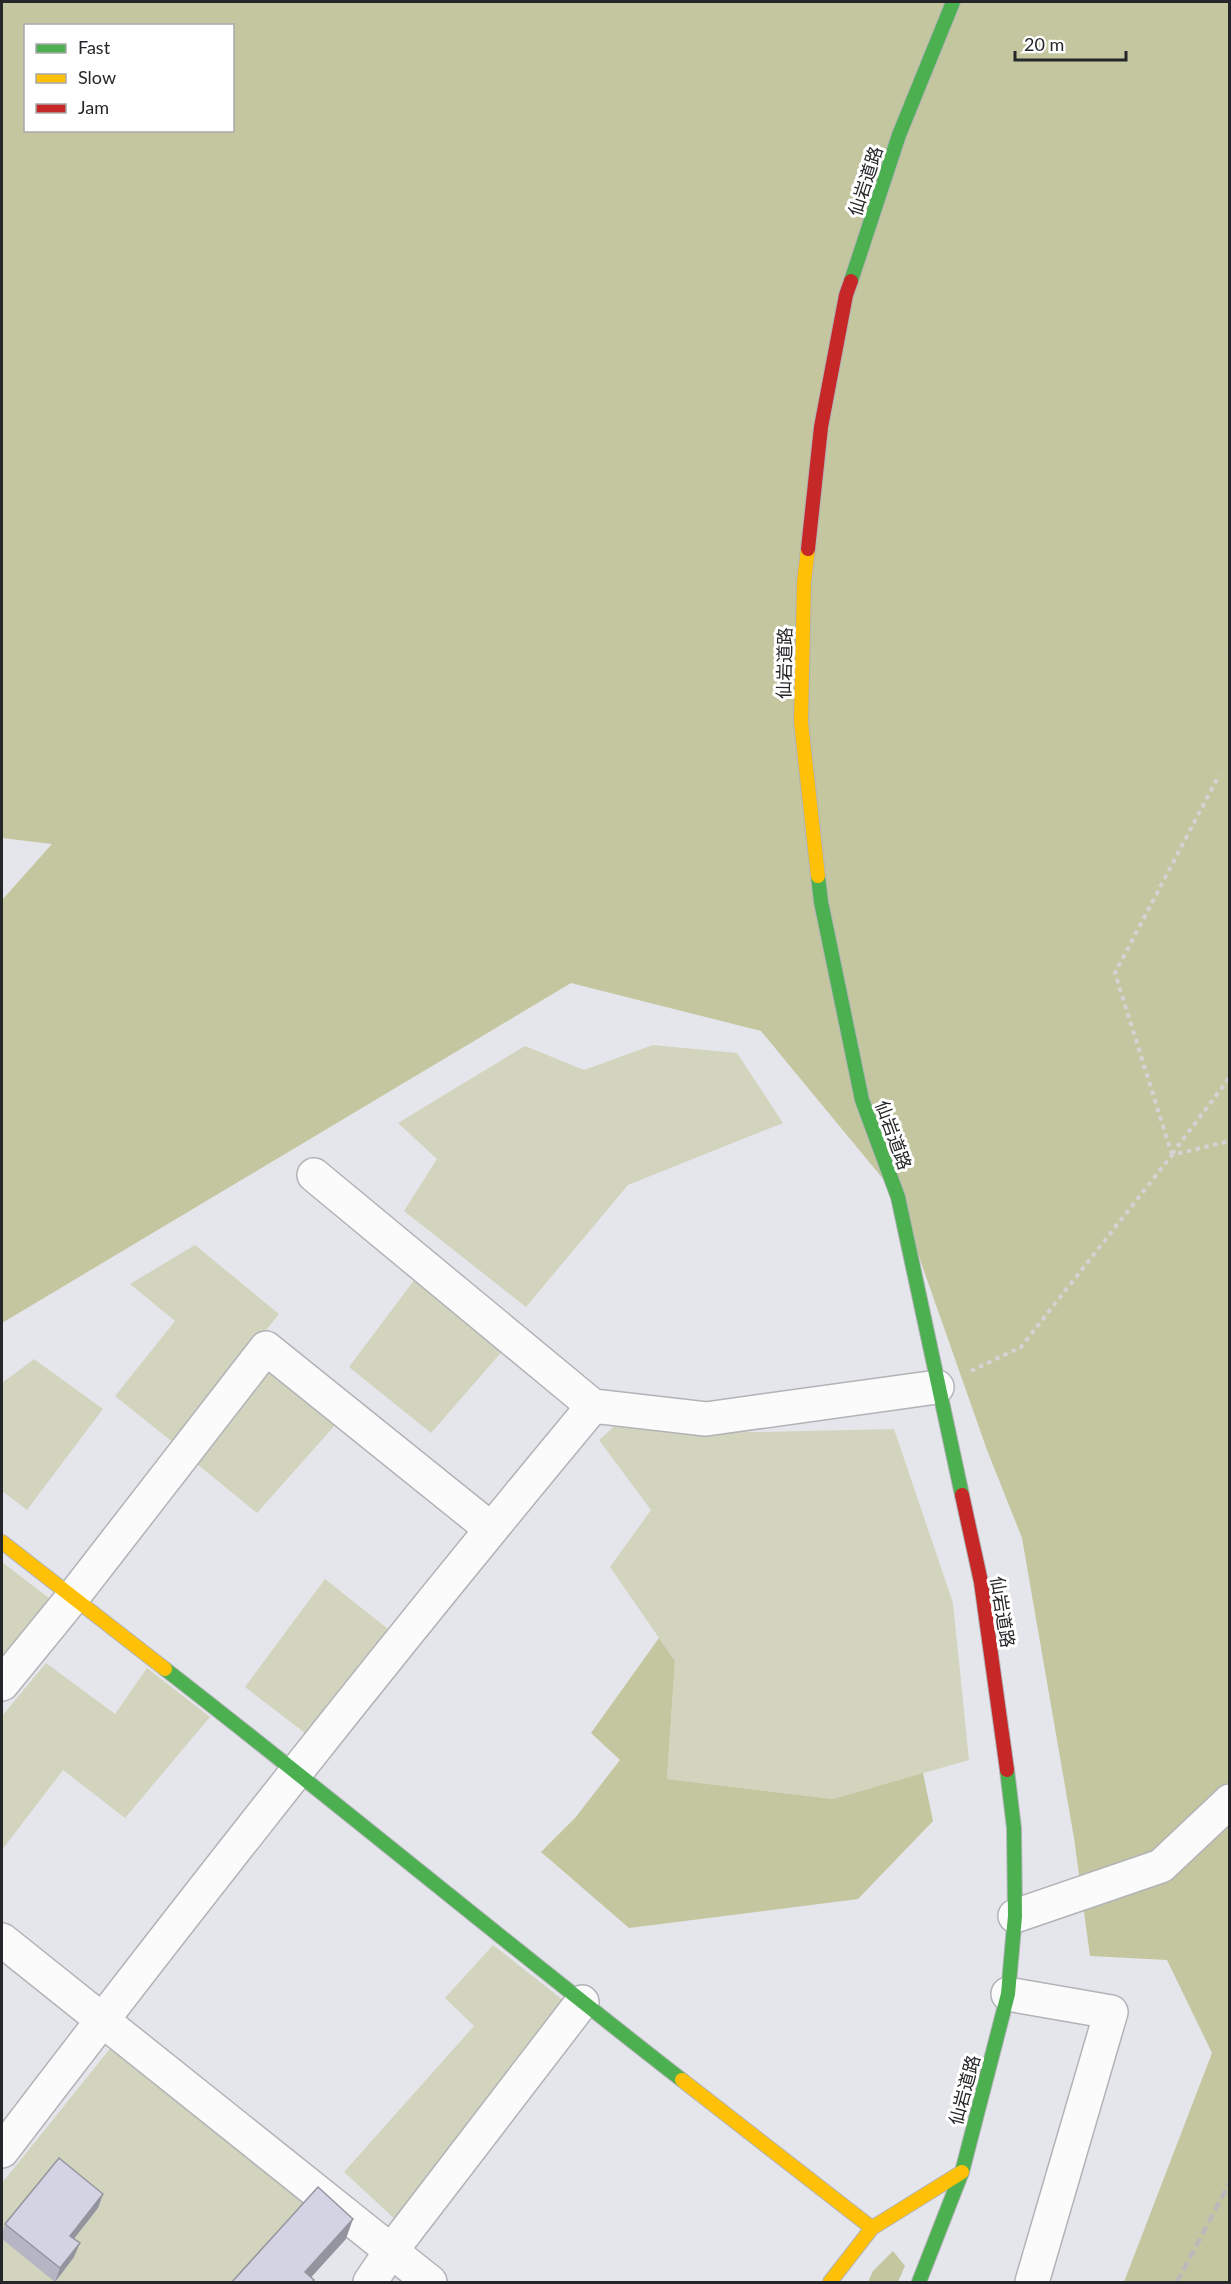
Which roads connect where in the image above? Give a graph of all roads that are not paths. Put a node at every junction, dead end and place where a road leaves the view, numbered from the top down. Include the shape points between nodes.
1 (953, 2) edge
2 (314, 1175) dead end
3 (938, 1387) junction
4 (593, 1406) junction
5 (491, 1529) junction
6 (2, 1542) edge
7 (73, 1597) junction
8 (2, 1684) edge
9 (296, 1771) junction
10 (1230, 1801) edge
11 (1015, 1916) junction
12 (2, 1941) edge
13 (1008, 1994) junction
14 (582, 2002) junction
15 (101, 2021) junction
16 (2, 2151) edge
17 (962, 2172) junction
18 (872, 2228) junction
19 (391, 2251) junction
20 (370, 2283) edge
21 (430, 2283) edge
22 (830, 2283) edge
23 (919, 2283) edge
24 (1032, 2283) edge

1 - 3 main road, 仙岩道路 via 899,135 846,295 821,427 804,582 801,722 821,902 862,1100 898,1197
2 - 4 street
3 - 4 street via 706,1419
3 - 11 main road, 仙岩道路 via 981,1582 1002,1722 1014,1828
4 - 5 street
5 - 7 street via 266,1348
5 - 9 street
6 - 7 main road
7 - 8 street
7 - 9 main road
9 - 14 main road
9 - 15 street
10 - 11 street via 1161,1866
11 - 13 main road, 仙岩道路
12 - 15 street
13 - 17 main road, 仙岩道路
13 - 24 street via 1111,2012
14 - 18 main road
14 - 19 street
15 - 16 street
15 - 19 street
17 - 18 main road
17 - 23 main road, 仙岩道路
18 - 22 main road
19 - 20 street
19 - 21 street

